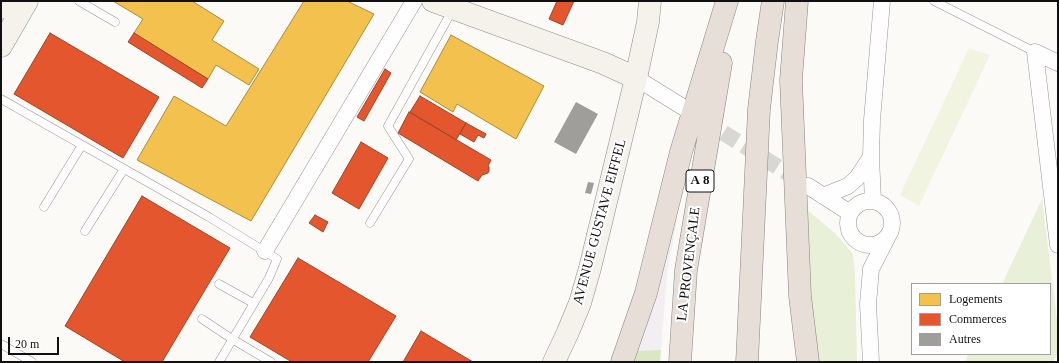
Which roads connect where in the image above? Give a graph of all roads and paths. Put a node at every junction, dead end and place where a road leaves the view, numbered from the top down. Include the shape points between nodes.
1 (5, 1) edge
2 (27, 1) edge
3 (79, 1) edge
4 (414, 1) edge
5 (433, 1) edge
6 (727, 1) edge
7 (733, 1) edge
8 (774, 1) edge
9 (797, 1) edge
10 (882, 1) edge
11 (934, 1) edge
12 (1, 8) edge
13 (454, 9) junction
14 (649, 11) edge
15 (115, 22) dead end
16 (1, 46) edge
17 (1035, 52) junction
18 (1058, 63) edge
19 (636, 78) junction
20 (1, 99) edge
21 (686, 109) dead end
22 (82, 145) junction
23 (871, 157) junction
24 (124, 169) junction
25 (808, 186) tunnel mouth
26 (823, 196) junction
27 (873, 201) junction
28 (44, 207) dead end
29 (850, 214) junction
30 (370, 223) dead end
31 (85, 230) dead end
32 (888, 236) junction
33 (857, 241) junction
34 (1058, 245) edge
35 (265, 251) junction
36 (871, 269) junction
37 (219, 284) dead end
38 (253, 304) junction
39 (202, 319) dead end
40 (232, 339) junction
41 (1, 344) edge
42 (32, 362) edge
43 (219, 362) edge
44 (271, 362) edge
45 (554, 362) edge
46 (622, 362) edge
47 (680, 362) edge
48 (748, 362) edge
49 (808, 362) edge
50 (871, 362) edge

1 - 12 street
2 - 16 street
3 - 15 lane
4 - 35 street
5 - 13 street
6 - 46 highway via 681,152 646,293
7 - 47 highway, LA PROVENÇALE / A 8 via 686,270
8 - 48 highway via 759,109
9 - 49 highway via 791,80 800,296
10 - 23 street
11 - 17 lane
13 - 19 street via 603,63
13 - 30 lane via 388,126 409,159
14 - 19 street, AVENUE GUSTAVE EIFFEL
17 - 18 street
17 - 34 street
19 - 21 street
19 - 45 street, AVENUE GUSTAVE EIFFEL via 584,289
20 - 22 lane
22 - 24 lane
22 - 28 lane
23 - 26 street via 857,178 848,186
23 - 27 street
24 - 31 lane
24 - 35 lane
25 - 26 street
26 - 29 street
27 - 29 street via 862,202
27 - 32 street via 880,203 891,214 892,229
29 - 33 street via 849,228
32 - 33 street via 877,244 870,245
32 - 36 street
33 - 36 street
35 - 38 lane via 277,259
36 - 50 street via 868,304
37 - 38 lane
38 - 40 lane
39 - 40 lane
40 - 43 lane
40 - 44 lane
41 - 42 lane

